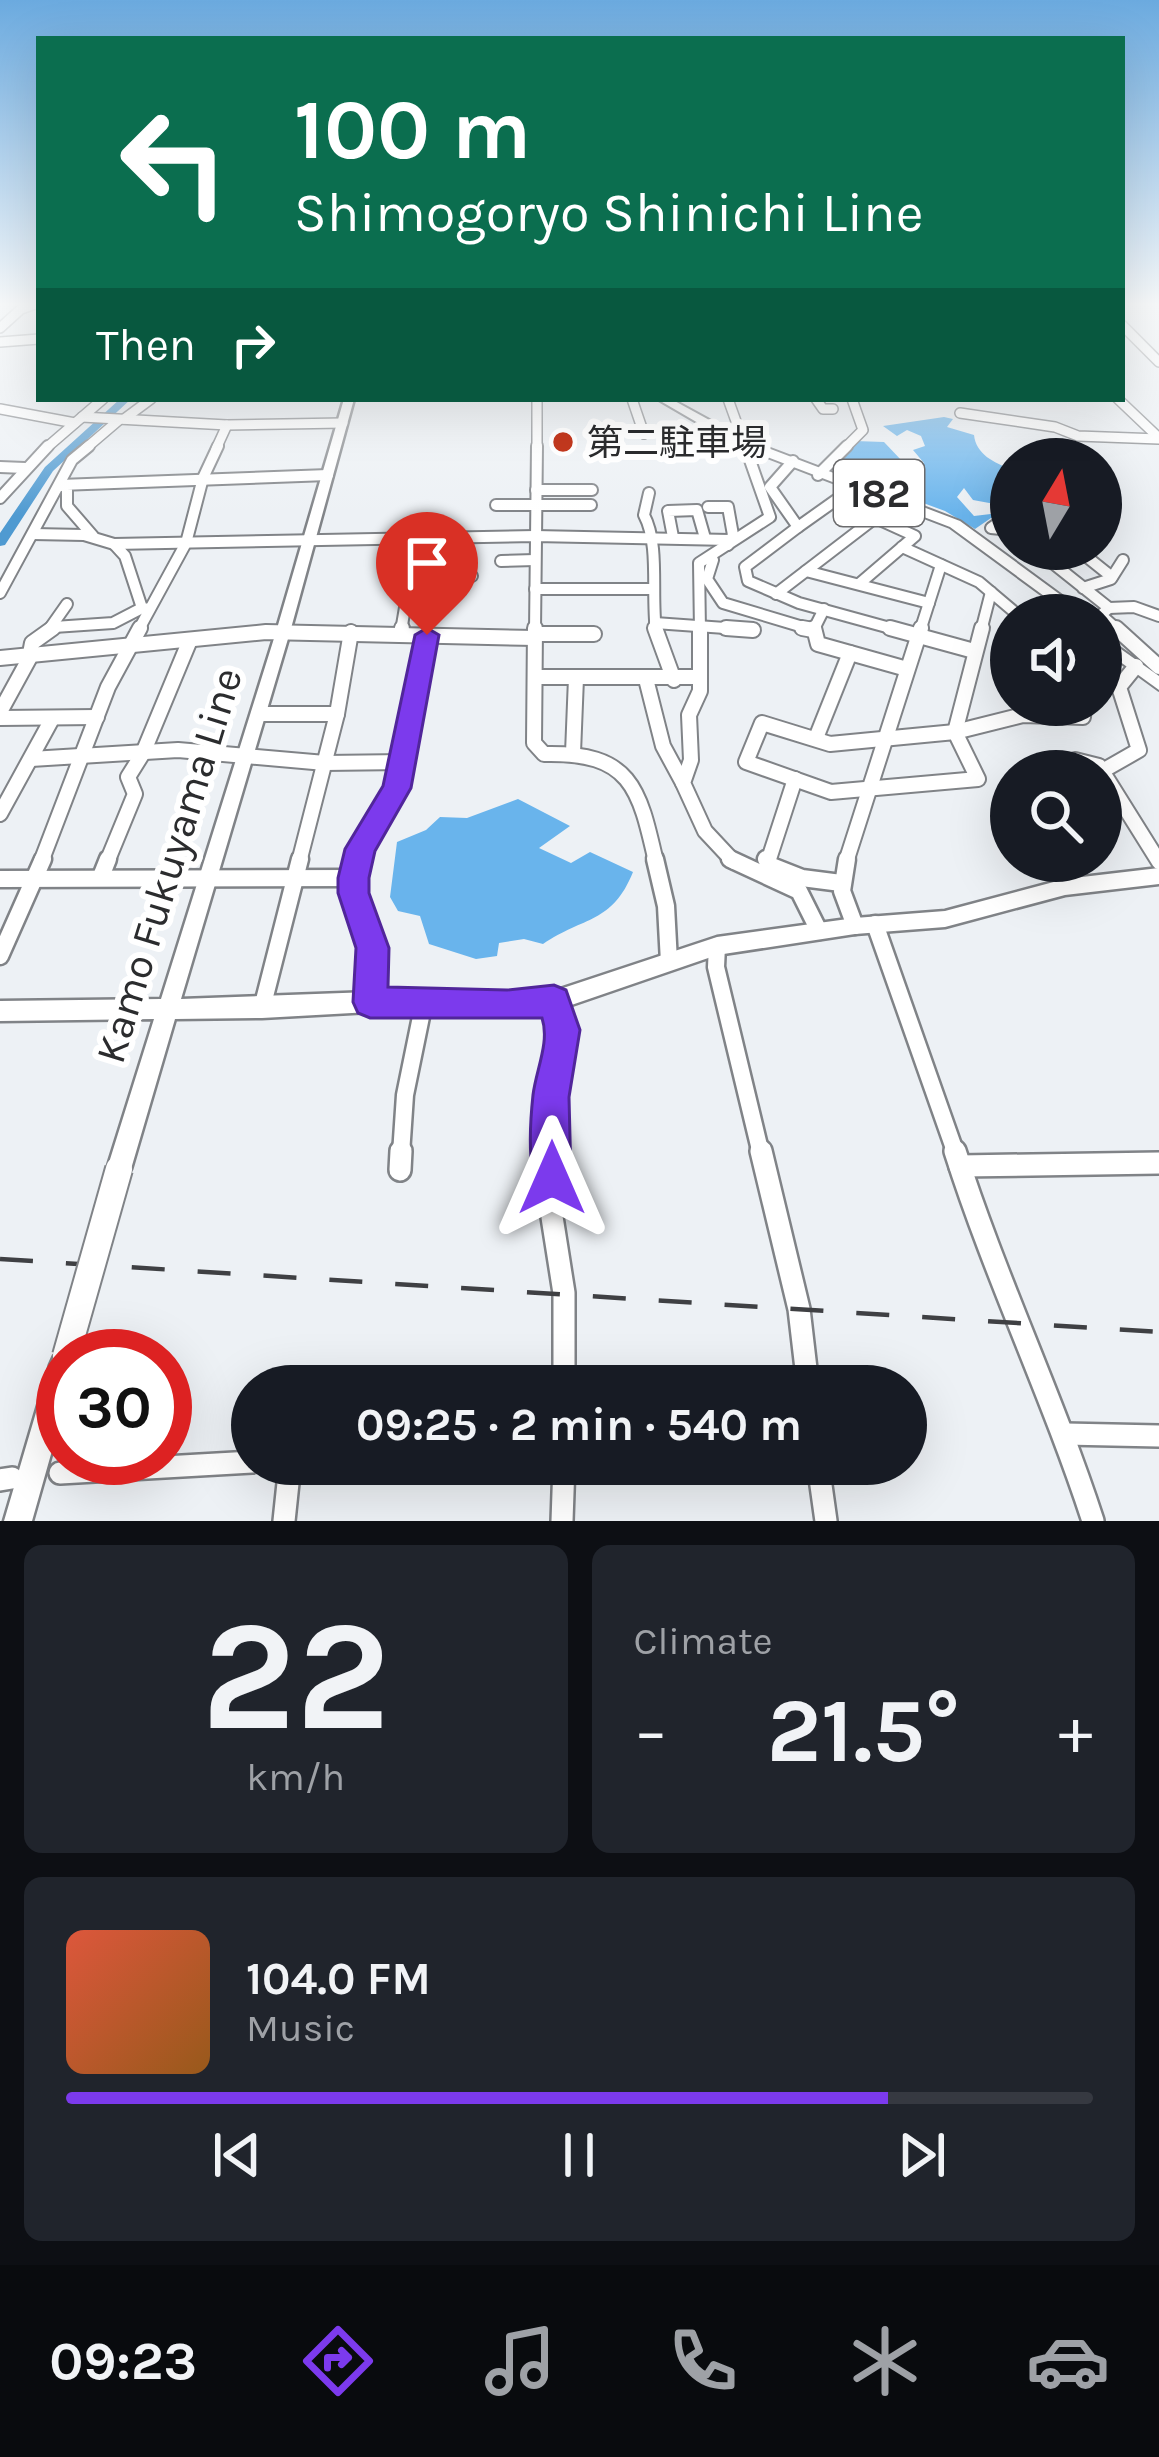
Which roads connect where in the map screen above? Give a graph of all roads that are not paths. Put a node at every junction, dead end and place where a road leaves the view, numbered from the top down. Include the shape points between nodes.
1 (99, 402) edge
2 (147, 402) edge
3 (348, 402) edge
4 (537, 402) edge
5 (633, 402) edge
6 (663, 402) edge
7 (729, 402) edge
8 (818, 402) edge
9 (853, 402) edge
10 (1121, 402) edge
11 (0, 409) edge
12 (833, 409) dead end
13 (960, 413) dead end
14 (78, 420) junction
15 (121, 420) junction
16 (343, 423) junction
17 (227, 424) junction
18 (644, 434) dead end
19 (1159, 439) edge
20 (742, 445) junction
21 (791, 463) junction
22 (0, 467) edge
23 (26, 468) junction
24 (820, 474) junction
25 (328, 476) junction
26 (203, 478) junction
27 (60, 485) junction
28 (536, 490) junction
29 (592, 490) dead end
30 (649, 494) dead end
31 (0, 498) edge
32 (496, 505) dead end
33 (536, 505) junction
34 (591, 505) dead end
35 (708, 507) dead end
36 (875, 518) junction
37 (797, 526) junction
38 (33, 534) junction
39 (93, 536) junction
40 (535, 536) junction
41 (655, 536) junction
42 (417, 537) junction
43 (673, 537) junction
44 (705, 538) junction
45 (730, 540) junction
46 (309, 542) junction
47 (114, 544) junction
48 (186, 544) junction
49 (902, 547) junction
50 (535, 560) junction
51 (1123, 560) dead end
52 (501, 561) dead end
53 (940, 566) junction
54 (1061, 570) edge
55 (1103, 570) edge
56 (806, 571) junction
57 (472, 576) dead end
58 (1112, 577) junction
59 (409, 578) junction
60 (859, 584) junction
61 (1083, 588) junction
62 (535, 589) junction
63 (650, 589) junction
64 (991, 592) junction
65 (0, 593) edge
66 (776, 594) junction
67 (993, 594) edge
68 (1041, 594) edge
69 (1051, 594) edge
70 (1088, 594) edge
71 (929, 603) junction
72 (67, 604) dead end
73 (147, 609) junction
74 (824, 610) junction
75 (1122, 610) edge
76 (1159, 616) edge
77 (655, 623) junction
78 (54, 627) junction
79 (700, 628) junction
80 (753, 630) dead end
81 (813, 630) junction
82 (283, 632) junction
83 (351, 632) junction
84 (1122, 632) edge
85 (401, 634) junction
86 (594, 634) dead end
87 (427, 635) junction
88 (918, 635) junction
89 (535, 636) junction
90 (190, 640) junction
91 (130, 645) junction
92 (1122, 648) edge
93 (974, 651) junction
94 (850, 653) junction
95 (1122, 654) edge
96 (29, 655) junction
97 (0, 658) edge
98 (1136, 666) junction
99 (907, 669) junction
100 (1159, 671) edge
101 (700, 676) junction
102 (535, 677) junction
103 (576, 678) junction
104 (646, 679) junction
105 (674, 680) junction
106 (1159, 684) edge
107 (258, 714) junction
108 (0, 715) edge
109 (337, 715) junction
110 (97, 717) junction
111 (52, 719) junction
112 (990, 721) edge
113 (955, 732) junction
114 (815, 738) junction
115 (885, 739) junction
116 (143, 753) junction
117 (572, 753) junction
118 (245, 755) junction
119 (84, 757) junction
120 (31, 759) junction
121 (1122, 760) edge
122 (404, 762) junction
123 (326, 764) junction
124 (795, 779) junction
125 (683, 783) junction
126 (869, 789) junction
127 (1122, 807) edge
128 (0, 814) edge
129 (1159, 862) edge
130 (102, 874) junction
131 (1159, 876) edge
132 (32, 878) junction
133 (353, 878) junction
134 (0, 879) edge
135 (295, 880) junction
136 (207, 881) junction
137 (841, 884) junction
138 (865, 925) junction
139 (819, 931) junction
140 (717, 946) junction
141 (0, 956) edge
142 (669, 962) junction
143 (554, 1001) junction
144 (370, 1002) junction
145 (424, 1002) junction
146 (262, 1008) junction
147 (165, 1010) junction
148 (0, 1011) edge
149 (1159, 1163) edge
150 (960, 1166) junction
151 (400, 1170) dead end
152 (74, 1329) edge
153 (564, 1365) edge
154 (806, 1365) edge
155 (1065, 1434) junction
156 (1159, 1436) edge
157 (36, 1458) edge
158 (231, 1463) edge
159 (192, 1465) edge
160 (288, 1485) edge
161 (563, 1485) edge
162 (821, 1485) edge
163 (18, 1521) edge
164 (284, 1521) edge
165 (562, 1521) edge
166 (826, 1521) edge
167 (1093, 1521) edge

1 - 14 street
2 - 15 street
3 - 16 main road, Kamo Fukuyama Line
4 - 28 street
5 - 18 street
6 - 20 highway, 182
7 - 20 street
8 - 12 street
9 - 24 street via 863,430
10 - 19 street
11 - 14 street
13 - 19 street via 1078,436
14 - 15 street
14 - 23 street
15 - 17 street
15 - 27 street via 72,460
16 - 17 street
16 - 25 main road, Kamo Fukuyama Line
17 - 26 street
20 - 21 highway, 182
20 - 45 street via 770,517
21 - 24 highway, 182
21 - 37 street via 770,487
22 - 23 street
23 - 31 street
24 - 68 highway, 182 via 965,537
24 - 69 highway, 182 via 955,524
25 - 26 street
25 - 46 main road, Kamo Fukuyama Line
26 - 27 street
26 - 48 street
27 - 38 street
27 - 39 street
28 - 29 street
28 - 33 street
30 - 41 street via 644,515
32 - 33 street
33 - 34 street
33 - 40 street
35 - 45 street via 728,508
36 - 37 street via 836,500
36 - 49 street via 915,536
36 - 56 street
37 - 66 street via 745,567 748,581
38 - 39 street
38 - 65 street
39 - 47 street
40 - 41 street
40 - 42 street
40 - 50 street
41 - 43 street
41 - 63 street
42 - 46 street
42 - 59 street
43 - 44 street
43 - 44 street via 668,511 697,510
44 - 45 street
45 - 79 street via 699,563
45 - 81 street via 708,565 707,579 723,603
46 - 48 street
46 - 82 main road, Kamo Fukuyama Line
47 - 48 street
47 - 73 street
48 - 73 street
49 - 53 street
49 - 60 street
50 - 52 street
50 - 62 street
51 - 58 street
53 - 64 street
53 - 71 street
54 - 61 street
55 - 58 street
56 - 60 street
56 - 66 street
57 - 59 street
58 - 61 street
59 - 85 street
60 - 71 street
61 - 70 street
62 - 63 street
62 - 89 street
63 - 77 street
64 - 67 street
64 - 93 street
66 - 74 street
71 - 88 street
72 - 78 street
73 - 78 street via 113,623
73 - 91 street
74 - 81 street
74 - 88 street
75 - 76 street
77 - 79 street
77 - 105 street
78 - 96 street via 35,639
79 - 80 street
79 - 101 street
81 - 94 street via 818,644
82 - 83 street
82 - 90 street
82 - 107 main road, Kamo Fukuyama Line
83 - 85 street
83 - 109 street
84 - 100 street
85 - 87 street
86 - 89 street
87 - 89 street
87 - 122 street
88 - 93 street
88 - 99 street
89 - 102 street
90 - 91 street
90 - 116 street
91 - 96 street
91 - 110 street
92 - 100 highway
93 - 113 street
94 - 99 street
94 - 114 street
95 - 98 highway
96 - 97 street
96 - 108 street
98 - 106 highway
98 - 121 street via 1119,687 1139,750
99 - 115 street
101 - 105 street
101 - 125 street
102 - 103 street
102 - 117 street via 537,751
103 - 104 street
103 - 117 street
104 - 105 street
104 - 125 street via 663,746
107 - 109 street
107 - 118 main road, Kamo Fukuyama Line
108 - 111 street
109 - 123 street
110 - 111 street
110 - 119 street
111 - 120 street
112 - 113 street
113 - 115 street
113 - 126 street via 978,779
114 - 115 street
114 - 124 street via 762,723 746,762
115 - 126 street
116 - 118 street
116 - 119 street
116 - 130 street via 128,777 135,794
117 - 142 street via 613,761 641,799 666,906
118 - 123 street
118 - 136 main road, Kamo Fukuyama Line
119 - 120 street
119 - 132 street
120 - 128 street
122 - 123 street
122 - 133 street
123 - 135 street
124 - 126 street via 831,792
124 - 137 street via 769,865
125 - 139 street via 705,831 732,861 799,891
126 - 137 street
127 - 129 street
130 - 132 street
130 - 136 street
131 - 138 main road via 1066,887 945,919
132 - 134 street
132 - 141 street
133 - 135 street
133 - 144 street via 373,948
135 - 136 street
135 - 146 street
136 - 147 main road, Kamo Fukuyama Line
137 - 138 street
138 - 139 main road
138 - 150 street
139 - 140 main road
140 - 142 main road
140 - 154 street
142 - 143 main road
143 - 145 main road
143 - 153 street via 563,1030 551,1097
144 - 145 main road
144 - 146 main road
145 - 151 street
146 - 147 main road
147 - 148 main road
147 - 152 main road, Kamo Fukuyama Line, bridge
149 - 150 street
150 - 155 street
155 - 156 street
155 - 167 street
157 - 163 main road
158 - 159 street
160 - 164 street
161 - 165 street
162 - 166 street

